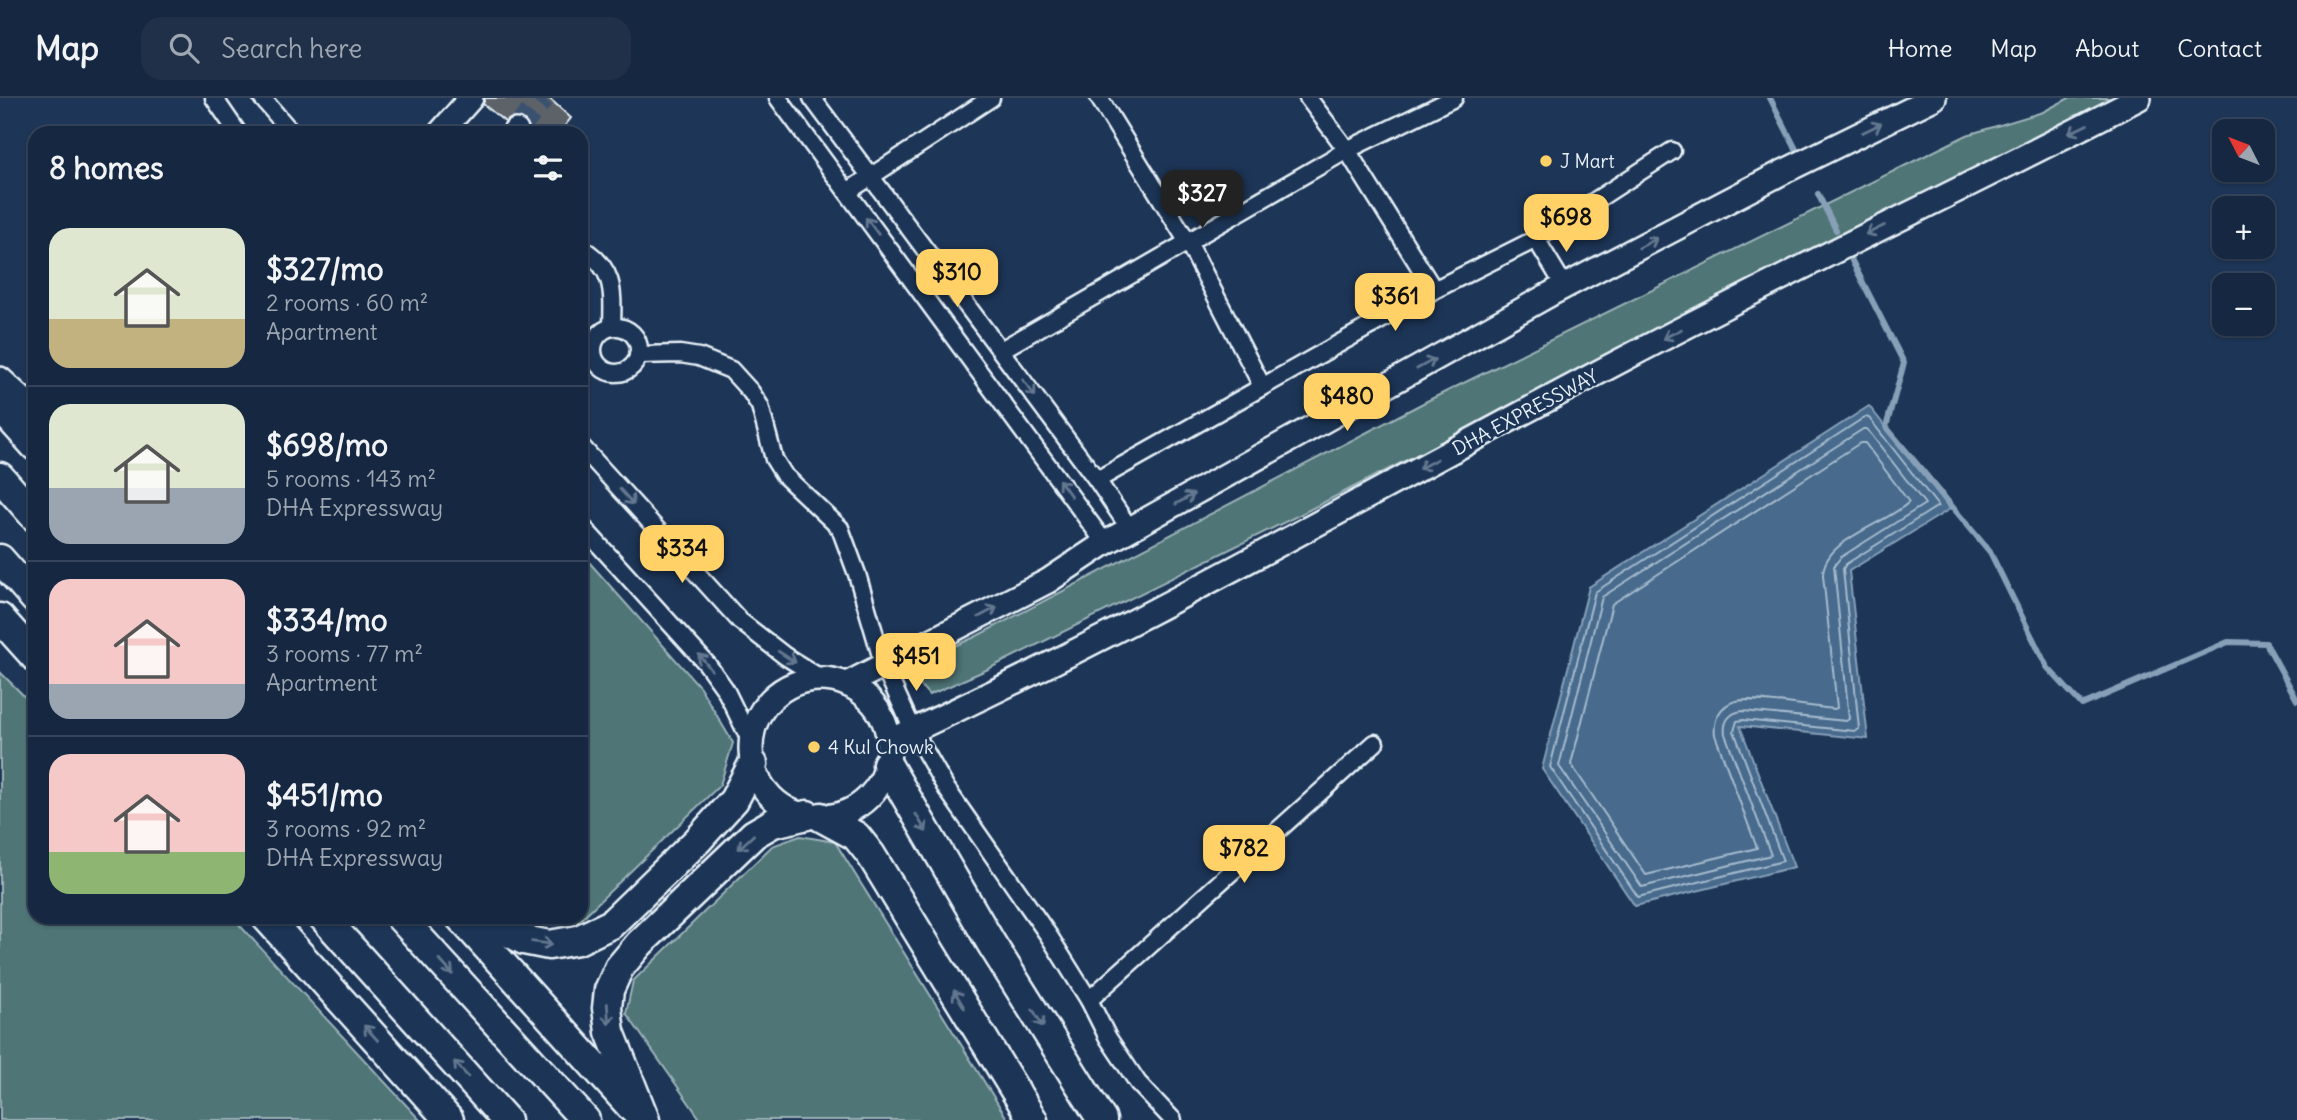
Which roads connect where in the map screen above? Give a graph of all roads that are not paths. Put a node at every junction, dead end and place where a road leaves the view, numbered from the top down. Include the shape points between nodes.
1 (214, 98) edge
2 (262, 98) edge
3 (471, 98) edge
4 (778, 98) edge
5 (991, 98) edge
6 (1099, 98) edge
7 (1308, 98) edge
8 (1454, 98) edge
9 (1934, 98) edge
10 (2139, 98) edge
11 (814, 99) edge
12 (232, 126) edge
13 (286, 126) edge
14 (446, 126) edge
15 (1347, 150) junction
16 (1672, 151) dead end
17 (871, 177) junction
18 (847, 192) junction
19 (1536, 239) junction
20 (1189, 244) junction
21 (588, 253) edge
22 (1565, 287) junction
23 (1434, 290) junction
24 (612, 327) junction
25 (1001, 351) junction
26 (638, 355) junction
27 (0, 379) edge
28 (1262, 386) junction
29 (28, 405) edge
30 (0, 407) edge
31 (28, 438) edge
32 (588, 454) edge
33 (0, 477) edge
34 (1097, 480) junction
35 (28, 509) edge
36 (1130, 529) junction
37 (588, 533) edge
38 (1105, 543) junction
39 (0, 559) edge
40 (28, 591) edge
41 (1, 620) edge
42 (28, 649) edge
43 (884, 666) junction
44 (822, 679) junction
45 (847, 684) junction
46 (913, 730) junction
47 (1375, 743) dead end
48 (752, 753) junction
49 (888, 753) junction
50 (814, 816) junction
51 (272, 924) edge
52 (329, 924) edge
53 (406, 924) edge
54 (466, 924) edge
55 (493, 924) edge
56 (1089, 1000) junction
57 (449, 1120) edge
58 (506, 1120) edge
59 (584, 1120) edge
60 (644, 1120) edge
61 (1033, 1120) edge
62 (1102, 1120) edge
63 (1173, 1120) edge

1 - 12 street
2 - 13 street
3 - 14 main road
4 - 18 street
5 - 17 street
6 - 20 street
7 - 15 street
8 - 15 street
22 -> 9 main road
10 -> 46 main road, DHA EXPRESSWAY via 1791,272 1034,672
11 - 17 street
15 - 20 street
15 - 23 street
16 - 19 street
17 - 18 street
17 - 25 street
38 -> 18 street
19 - 22 street
19 - 23 street
20 - 25 street
20 - 28 street
21 - 24 street via 601,263 612,284
36 -> 22 main road
23 - 28 street
24 - 26 street via 632,333
24 - 26 street via 594,340 593,355 601,368 623,372
25 -> 34 street
26 - 43 street via 699,357 730,370 751,392 784,475 840,528
27 - 29 main road
28 - 34 street
30 - 31 highway
32 -> 44 street via 740,621
33 - 35 highway
34 - 36 street
36 - 38 main road
48 -> 37 street via 725,689 707,664
43 -> 38 main road via 1048,581
39 - 40 highway
41 - 42 highway
43 - 45 main road
43 - 46 street
44 - 45 main road
44 - 48 main road via 780,692 760,714
45 - 49 main road via 871,701 886,727
46 - 49 main road, DHA EXPRESSWAY
46 - 56 street via 946,788
47 - 56 street
48 - 50 main road via 772,798
55 -> 48 highway via 524,940 549,945 578,940 611,924 734,800
49 - 50 main road via 876,788 858,805
49 -> 62 highway via 991,943
50 -> 60 highway via 773,823 754,834 619,968 609,989 610,1032
61 -> 50 highway via 871,855 856,836
57 -> 51 highway
58 -> 52 highway
53 -> 59 highway
54 - 60 highway
56 - 63 street via 1138,1083

